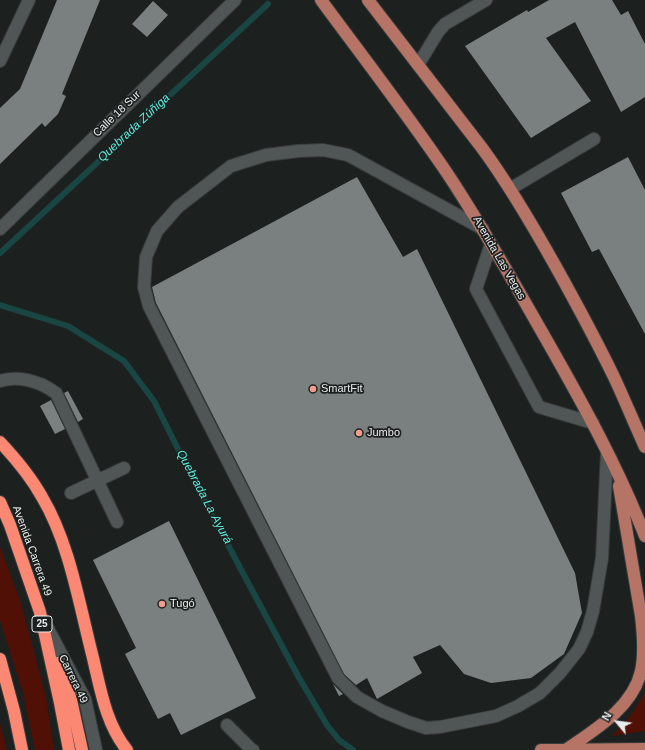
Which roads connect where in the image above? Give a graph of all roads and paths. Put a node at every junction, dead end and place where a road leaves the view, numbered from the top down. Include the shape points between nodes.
1 (29, 0) edge
2 (235, 0) edge
3 (321, 0) edge
4 (368, 0) edge
5 (486, 0) edge
6 (0, 61) edge
7 (418, 65) junction
8 (594, 139) dead end
9 (510, 189) junction
10 (0, 229) edge
11 (483, 229) junction
12 (491, 244) junction
13 (0, 381) edge
14 (593, 423) junction
15 (0, 442) edge
16 (645, 447) edge
17 (607, 452) junction
18 (124, 468) dead end
19 (616, 469) junction
20 (98, 480) junction
21 (71, 493) dead end
22 (0, 502) edge
23 (117, 522) dead end
24 (645, 536) edge
25 (40, 612) junction
26 (0, 659) edge
27 (227, 725) dead end
28 (567, 749) edge
29 (645, 749) edge
30 (22, 750) edge
31 (69, 750) edge
32 (82, 750) edge
33 (96, 750) edge
34 (127, 750) edge
35 (253, 750) edge
36 (541, 750) edge

1 - 6 street
2 - 10 street, Calle 18 Sur
3 - 11 main road, Avenida Las Vegas via 420,134
4 - 7 main road
5 - 7 street via 445,24
7 - 9 main road
8 - 9 street
9 - 16 main road via 588,325
11 - 12 main road, Avenida Las Vegas
11 - 17 street via 348,155 323,150 298,150 266,155 231,166 178,207 157,231 146,257 144,287 149,306 338,678 357,697 382,711 426,728 496,716 540,693 579,649 593,611 602,558
12 - 14 main road, Avenida Las Vegas
12 - 14 street via 476,289 539,407
13 - 20 street via 25,379 41,384 56,393
14 - 17 main road, Avenida Las Vegas
15 - 34 highway via 17,460 42,497 57,527 69,564 106,710 120,742
17 - 19 main road, Avenida Las Vegas
18 - 20 street
19 - 24 main road, Avenida Las Vegas
19 - 28 main road via 644,637 643,660 637,683 629,697 616,712
20 - 21 street
20 - 23 street
22 - 25 highway, Avenida Carrera 49 / 25
25 - 31 highway, Avenida Carrera 49 / 25
25 - 32 highway via 71,700
25 - 33 street, Carrera 49 via 85,699
26 - 30 highway
27 - 35 street
28 - 29 main road
28 - 36 main road

